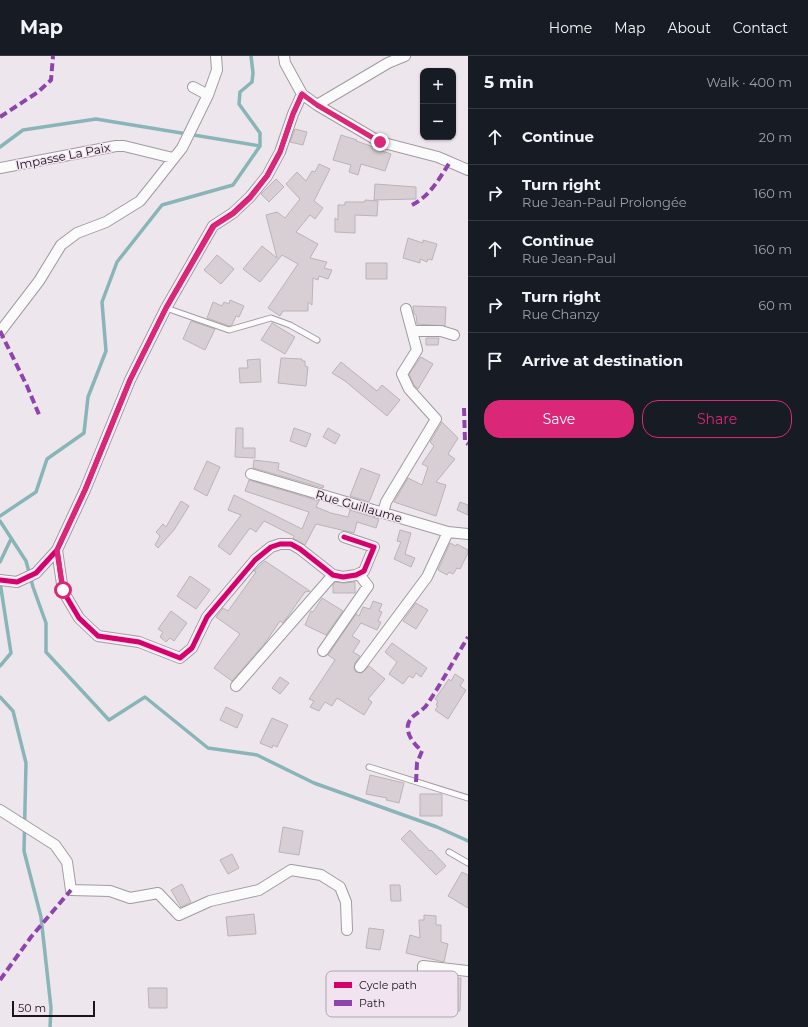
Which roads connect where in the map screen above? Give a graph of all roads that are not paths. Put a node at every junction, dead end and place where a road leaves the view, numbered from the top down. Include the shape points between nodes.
1 (216, 56) edge
2 (284, 56) edge
3 (405, 56) edge
4 (193, 87) dead end
5 (302, 94) junction
6 (208, 95) junction
7 (317, 105) junction
8 (173, 158) junction
9 (0, 168) edge
10 (468, 170) edge
11 (166, 308) junction
12 (406, 309) dead end
13 (412, 331) junction
14 (0, 332) edge
15 (454, 335) dead end
16 (317, 340) dead end
17 (251, 474) dead end
18 (383, 513) junction
19 (448, 532) junction
20 (468, 534) edge
21 (344, 537) dead end
22 (57, 550) junction
23 (359, 574) junction
24 (333, 575) junction
25 (0, 580) edge
26 (323, 651) dead end
27 (360, 667) dead end
28 (236, 686) dead end
29 (369, 767) dead end
30 (468, 798) edge
31 (0, 810) edge
32 (449, 852) dead end
33 (468, 863) edge
34 (347, 930) dead end
35 (468, 970) edge
36 (423, 971) edge

1 - 6 street via 217,70
2 - 5 street via 285,63
3 - 7 street via 388,63
4 - 6 street
5 - 7 street
5 - 11 street via 280,152 267,176 250,198 233,214 214,226
6 - 8 street via 182,148
7 - 10 street via 380,142 438,157
8 - 9 street, Impasse La Paix via 116,146
8 - 14 street via 140,201 106,222 77,233 61,246 39,281
11 - 16 lane via 229,330 271,318
11 - 22 street via 130,380 85,490
12 - 13 street
13 - 15 street via 441,331
13 - 18 street via 417,350 402,374 409,389 436,419 386,502
17 - 18 street, Rue Guillaume
18 - 19 street, Rue Guillaume
19 - 20 street, Rue Guillaume
19 - 27 street via 427,577
21 - 23 street via 374,547 364,571
22 - 24 street via 63,590 79,618 98,636 139,642 180,658 192,648 207,617 255,560 271,547 291,544
22 - 25 street via 36,573 17,582
23 - 24 street via 343,578
23 - 26 street via 368,586
24 - 28 street
29 - 30 lane
31 - 34 street via 55,845 67,862 71,890 110,891 130,898 158,893 179,915 210,901 259,890 291,870 321,875 340,887 346,902
32 - 33 lane
35 - 36 street via 423,966

